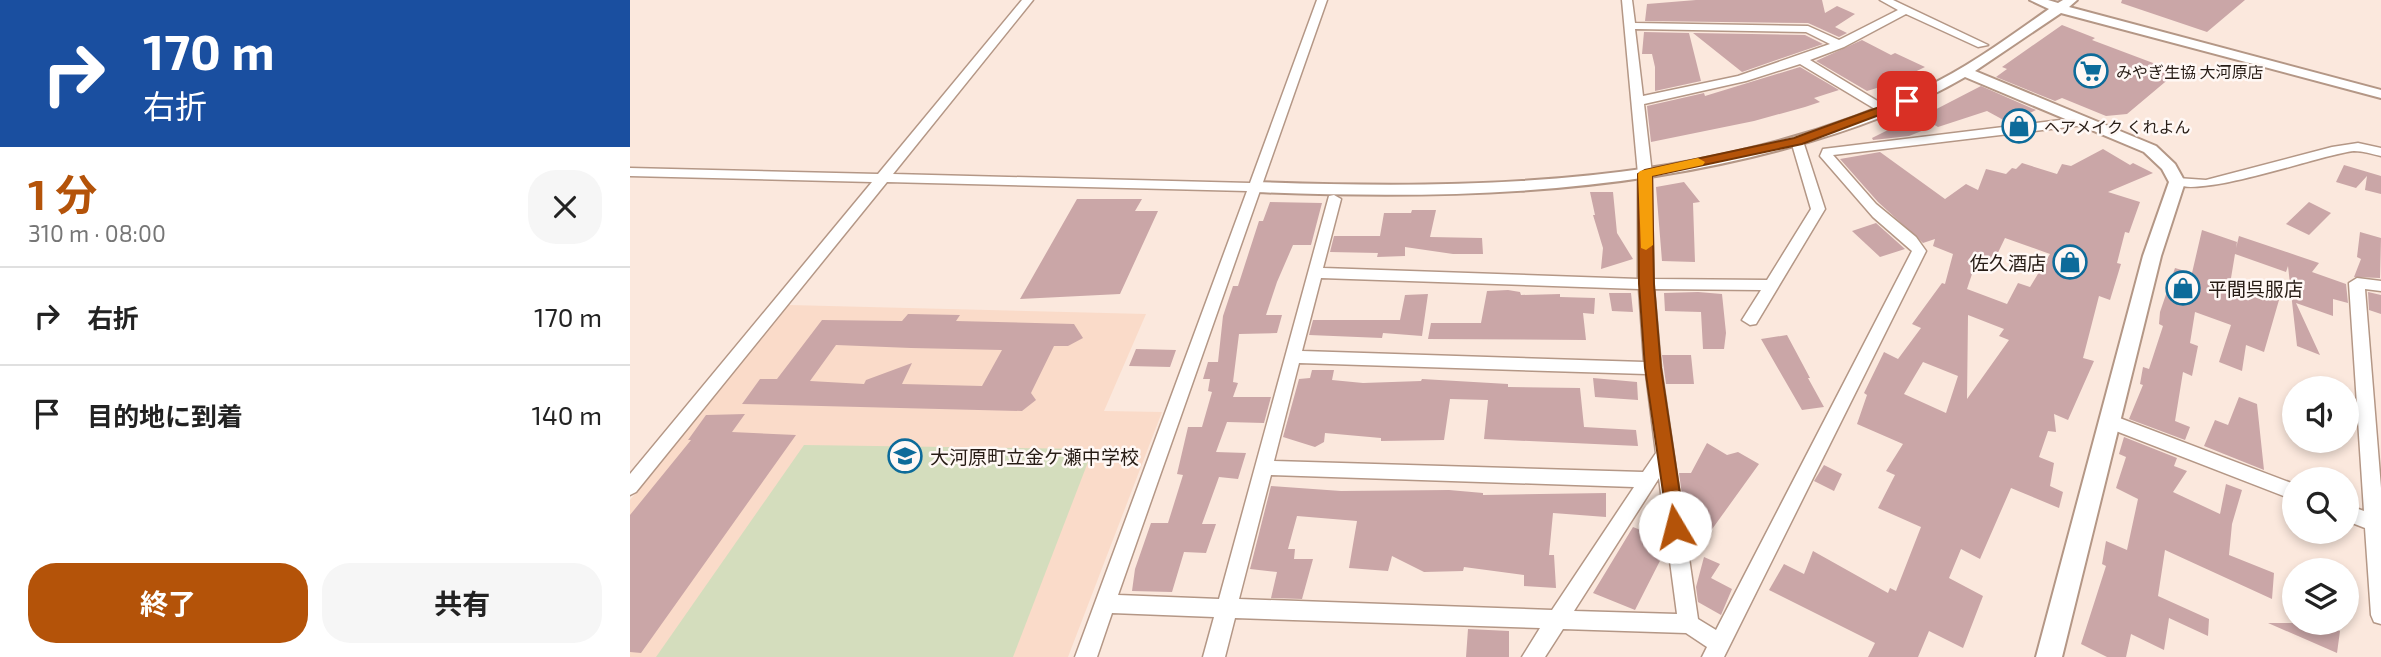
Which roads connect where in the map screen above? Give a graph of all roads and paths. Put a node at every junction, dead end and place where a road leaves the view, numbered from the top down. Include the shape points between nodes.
1 (1028, 0) edge
2 (1322, 0) edge
3 (1627, 0) edge
4 (1885, 0) edge
5 (2036, 0) edge
6 (2065, 4) edge
7 (1905, 10) junction
8 (1630, 26) junction
9 (1982, 44) dead end
10 (1840, 45) junction
11 (1802, 60) junction
12 (1965, 72) junction
13 (2381, 94) edge
14 (1638, 101) junction
15 (1885, 111) junction
16 (2085, 121) junction
17 (1800, 148) junction
18 (2381, 152) edge
19 (1826, 156) junction
20 (630, 172) edge
21 (1645, 174) junction
22 (882, 178) junction
23 (2177, 182) junction
24 (1255, 187) junction
25 (1334, 199) dead end
26 (1314, 274) junction
27 (1646, 284) junction
28 (1771, 285) junction
29 (2381, 286) edge
30 (1750, 320) dead end
31 (1292, 357) junction
32 (1653, 368) junction
33 (2109, 421) junction
34 (1665, 454) junction
35 (1264, 468) junction
36 (1647, 480) junction
37 (630, 487) edge
38 (2282, 487) edge
39 (2359, 517) edge
40 (2377, 524) edge
41 (1105, 604) junction
42 (1227, 610) junction
43 (2381, 615) edge
44 (1557, 620) junction
45 (1689, 624) junction
46 (1716, 650) edge
47 (1086, 657) edge
48 (1214, 657) edge
49 (1533, 657) edge
50 (2049, 657) edge

1 - 22 street
2 - 24 street
3 - 8 street
4 - 7 street
5 - 6 street
6 - 12 street
6 - 13 street
7 - 9 street
7 - 10 street
8 - 10 street via 1808,29
8 - 14 street
10 - 11 street
11 - 14 street via 1729,82
11 - 15 street
12 - 15 street
12 - 16 street
14 - 21 street
15 - 17 street
16 - 19 street via 1828,152
16 - 23 street via 2150,149
17 - 19 street
17 - 21 street
17 - 28 street via 1818,209
18 - 23 street via 2358,147 2206,184
19 - 46 street via 1919,251
20 - 22 street
21 - 24 street via 1425,191
21 - 27 street
22 - 24 street
22 - 37 street
23 - 33 street via 2152,256
24 - 41 street
25 - 26 street
26 - 27 street
26 - 31 street
27 - 28 street
27 - 32 street
28 - 30 street
29 - 40 street via 2357,283
31 - 32 street
31 - 35 street
32 - 34 street
33 - 38 street
33 - 50 street
34 - 36 street
34 - 45 street
35 - 36 street
35 - 42 street
36 - 44 street
39 - 40 street
40 - 43 street
41 - 42 street
41 - 47 street
42 - 44 street
42 - 48 street
44 - 45 street
44 - 49 street
45 - 46 street

